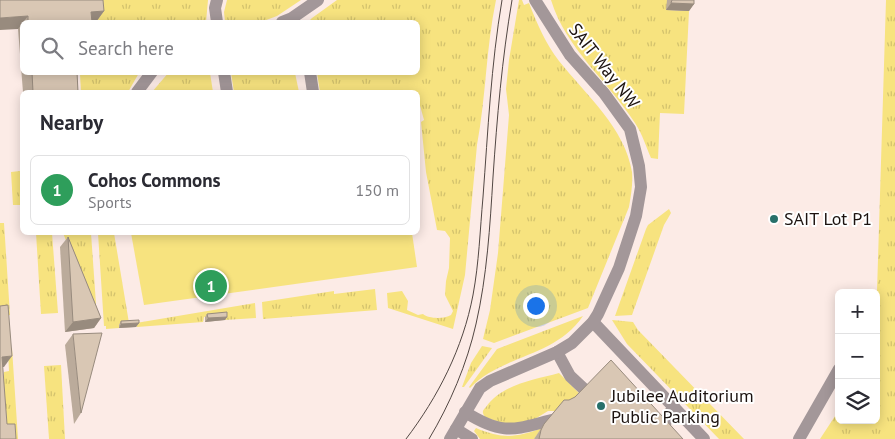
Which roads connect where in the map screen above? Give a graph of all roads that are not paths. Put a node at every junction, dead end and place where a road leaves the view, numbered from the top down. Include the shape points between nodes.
1 (217, 0) edge
2 (318, 0) edge
3 (535, 0) edge
4 (545, 0) edge
5 (216, 20) edge
6 (290, 20) edge
7 (547, 21) junction
8 (150, 75) edge
9 (224, 75) edge
10 (310, 75) edge
11 (138, 90) edge
12 (227, 90) edge
13 (313, 90) edge
14 (593, 322) junction
15 (557, 352) junction
16 (835, 376) edge
17 (585, 390) edge
18 (674, 407) junction
19 (465, 412) junction
20 (561, 418) junction
21 (453, 434) edge
22 (472, 439) edge
23 (671, 439) edge
24 (704, 439) edge
25 (799, 439) edge

1 - 5 street
2 - 6 street
3 - 7 street, SAIT Way NW
4 - 7 street
7 - 14 street, SAIT Way NW via 630,129 639,166 641,186 636,216 619,268
8 - 11 street
9 - 12 street
10 - 13 street
14 - 15 street, SAIT Way NW via 572,343
14 - 18 street
15 - 17 street via 570,376
15 - 19 street, SAIT Way NW via 490,381 480,388
16 - 25 street
18 - 23 street via 664,424
18 - 24 street
19 - 20 street via 478,422 506,432
19 - 21 street, SAIT Way NW
20 - 20 street via 574,411 552,433
21 - 22 street

